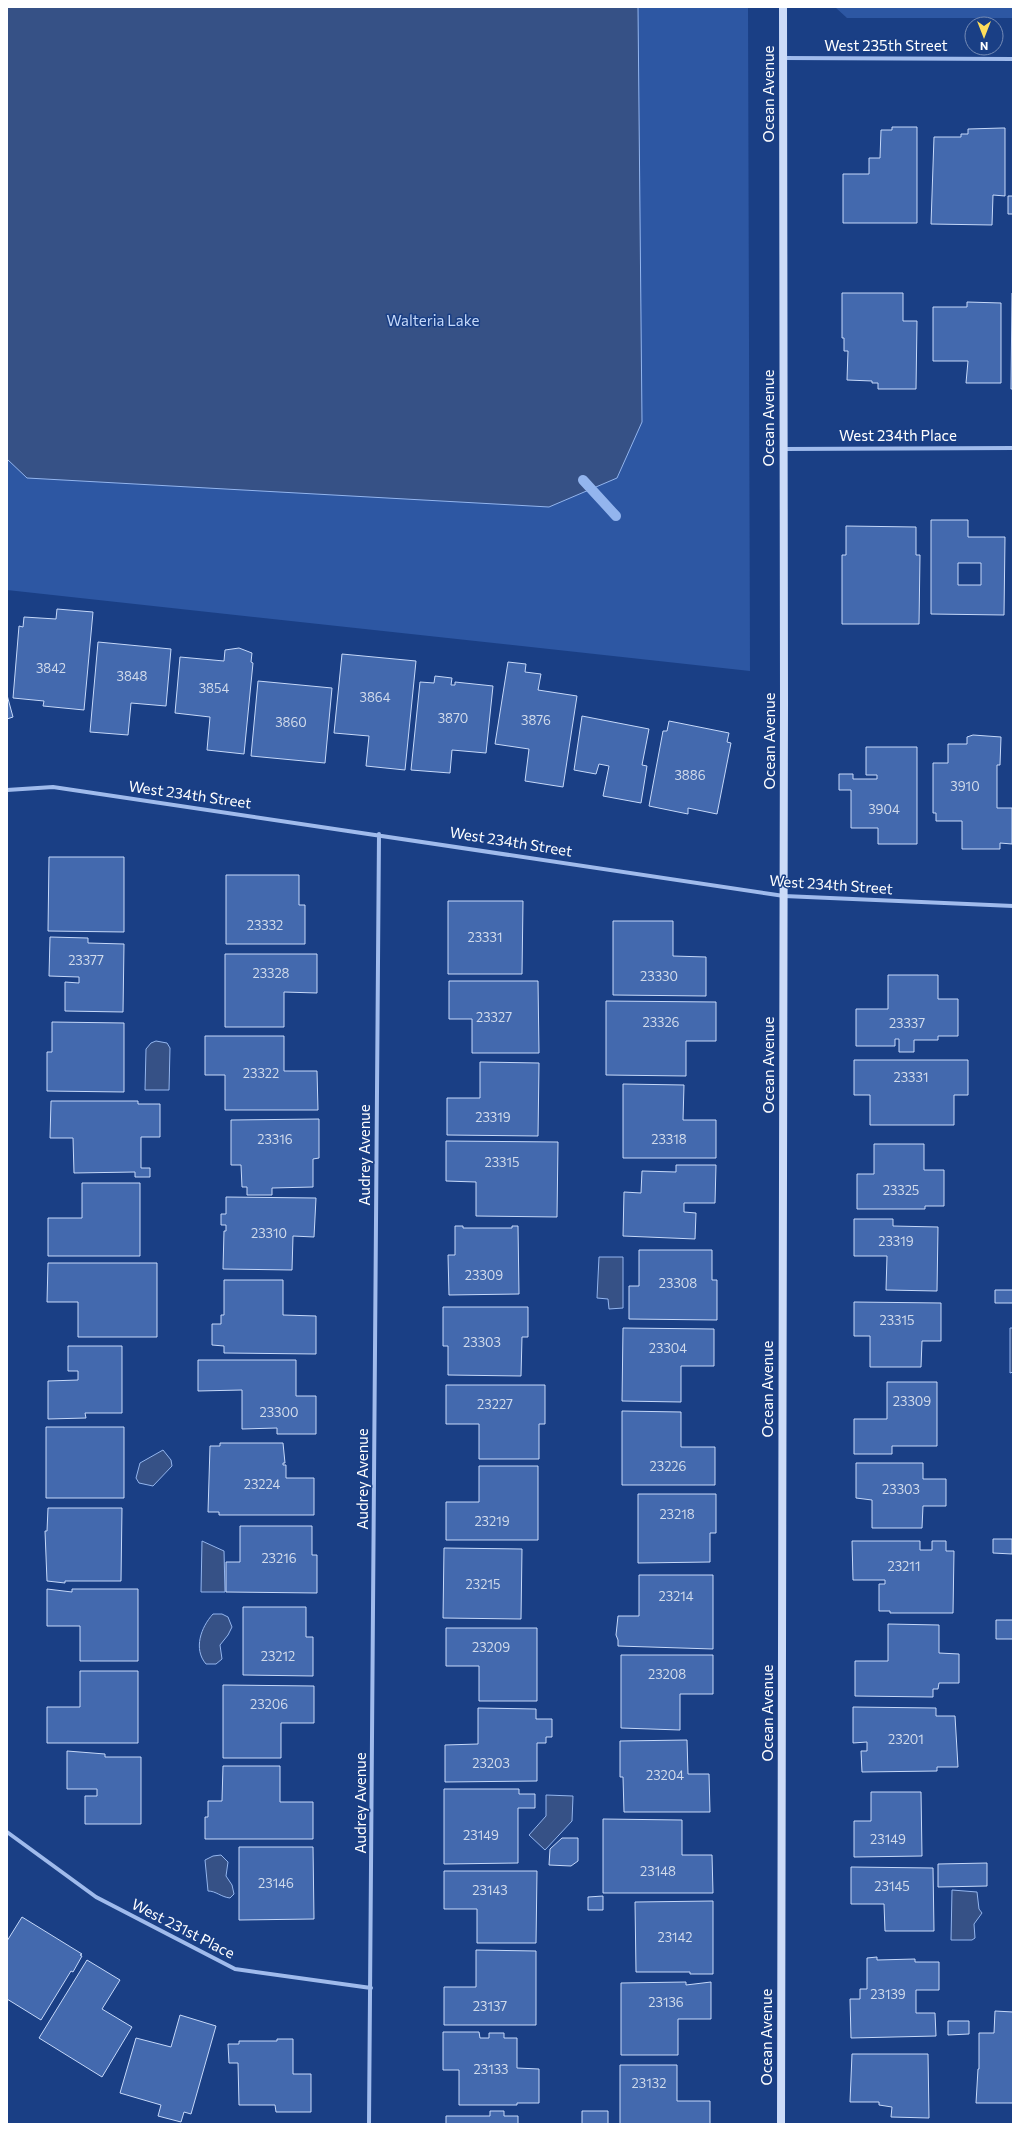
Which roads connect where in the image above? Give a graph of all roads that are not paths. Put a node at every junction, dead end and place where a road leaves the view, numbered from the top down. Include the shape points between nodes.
1 (783, 7) edge
2 (783, 58) junction
3 (1013, 59) edge
4 (1013, 448) edge
5 (784, 449) junction
6 (7, 790) edge
7 (379, 834) junction
8 (784, 896) junction
9 (1013, 906) edge
10 (7, 1832) edge
11 (372, 1988) junction
12 (369, 2124) edge
13 (781, 2124) edge

1 - 2 street, Ocean Avenue
2 - 3 street, West 235th Street
2 - 5 street, Ocean Avenue
4 - 5 street, West 234th Place
5 - 8 street, Ocean Avenue
6 - 7 street, West 234th Street via 53,787
7 - 8 street, West 234th Street
7 - 11 street, Audrey Avenue
8 - 9 street, West 234th Street
8 - 13 street, Ocean Avenue
10 - 11 street, West 231st Place via 96,1897 235,1969
11 - 12 street, Audrey Avenue

